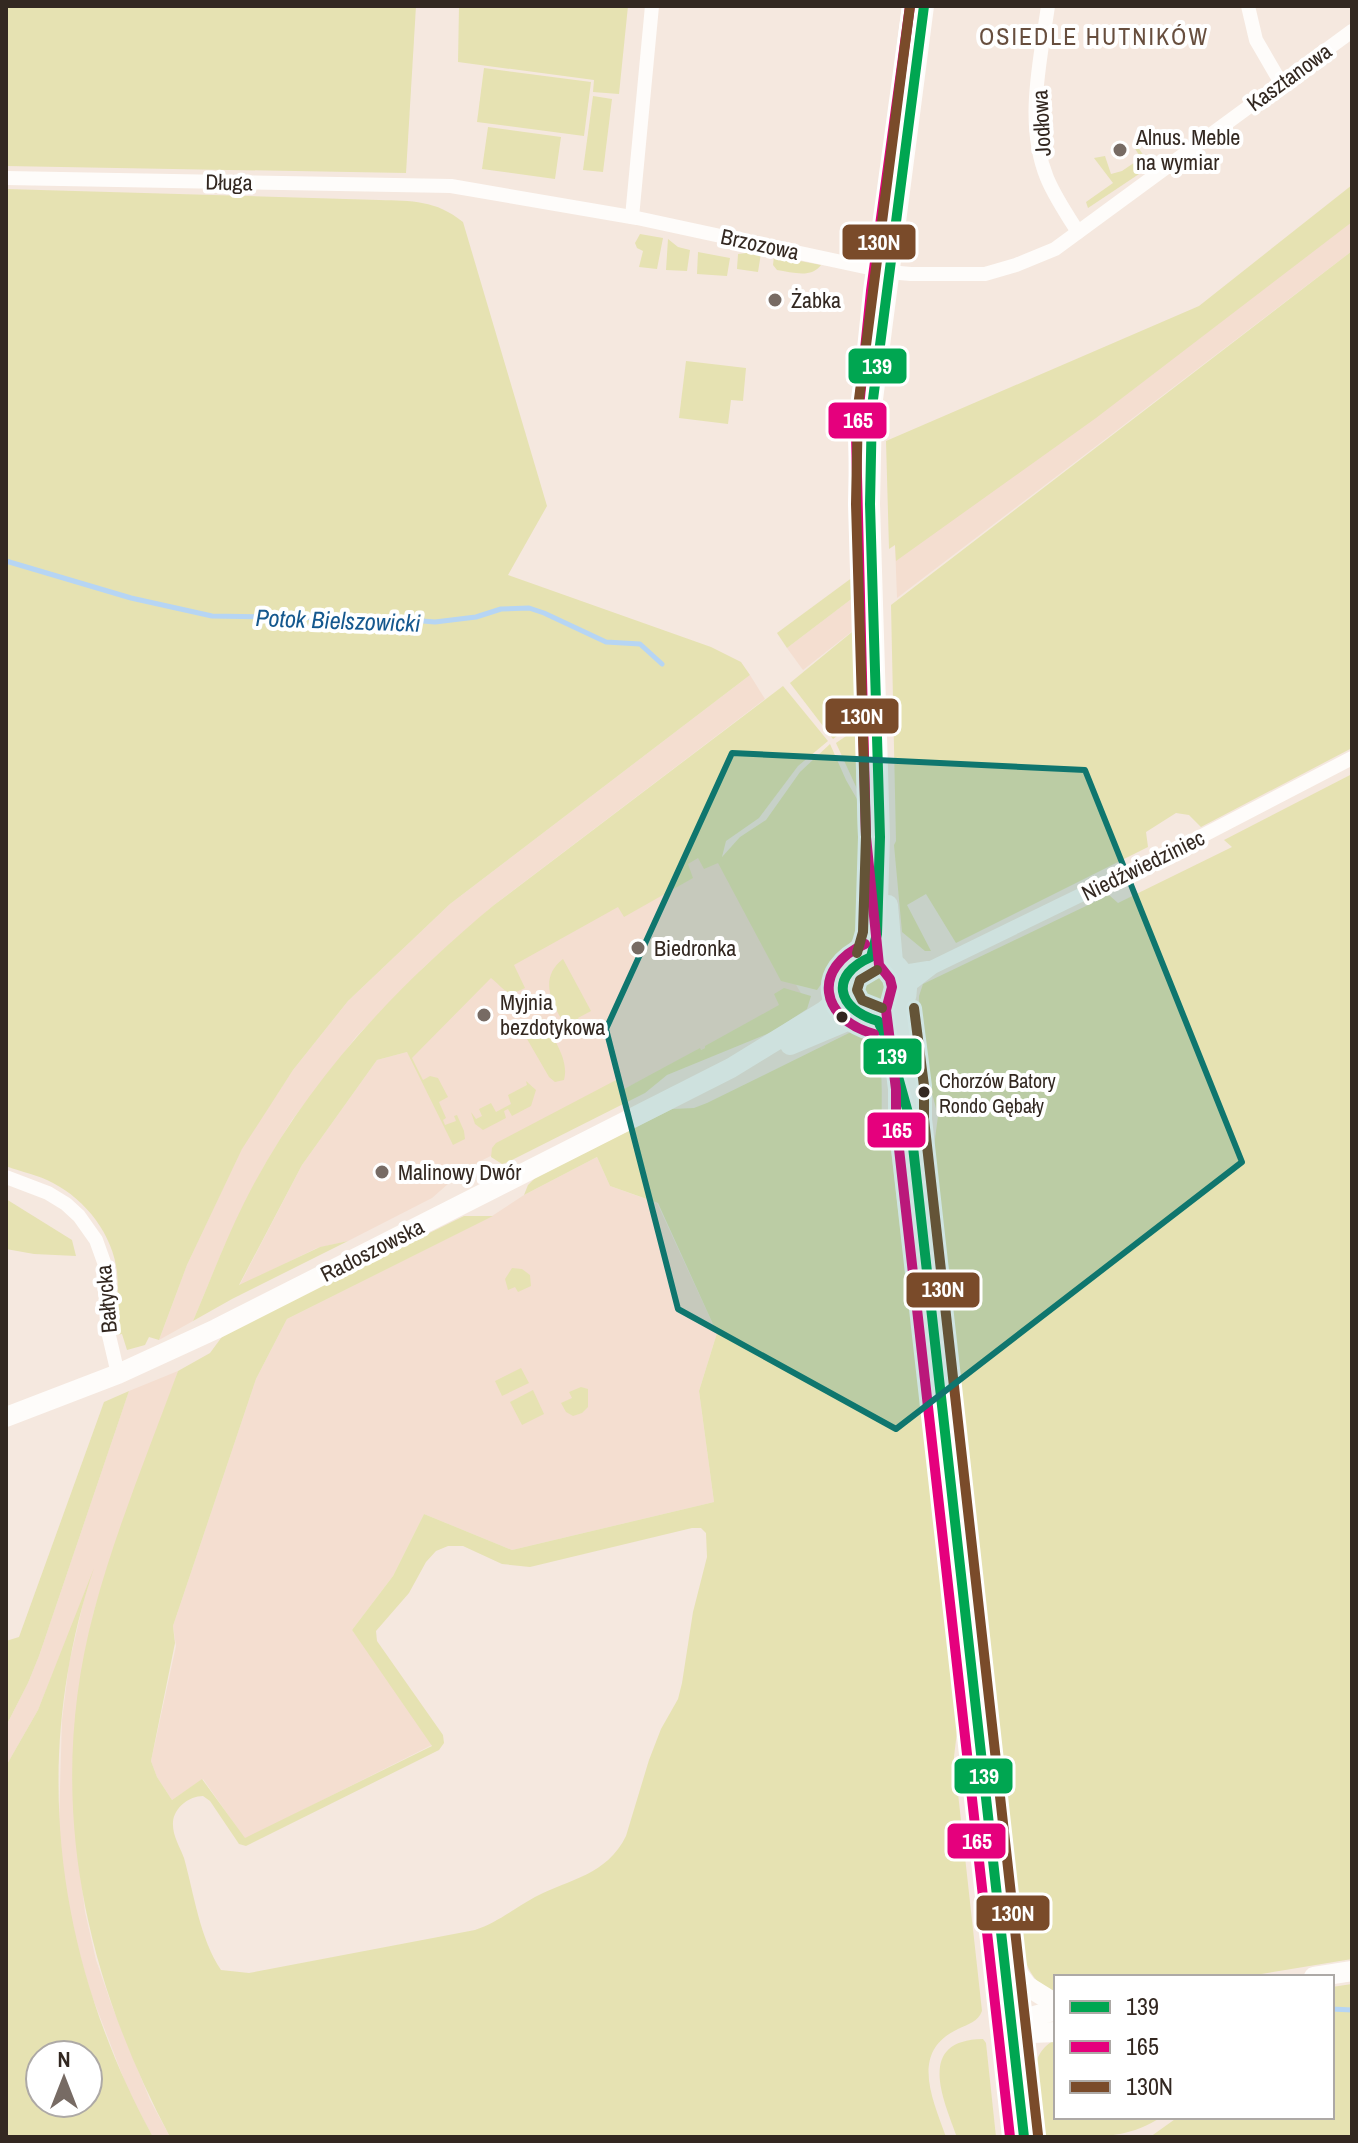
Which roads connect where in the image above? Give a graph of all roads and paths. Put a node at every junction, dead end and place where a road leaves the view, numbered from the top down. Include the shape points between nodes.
1 (652, 6) edge
2 (924, 6) edge
3 (1048, 6) edge
4 (1248, 6) edge
5 (1352, 31) edge
6 (1281, 83) junction
7 (6, 178) edge
8 (451, 186) joint
9 (632, 217) junction
10 (1078, 232) junction
11 (888, 272) junction
12 (1352, 758) edge
13 (880, 837) junction
14 (871, 957) junction
15 (901, 974) junction
16 (844, 994) junction
17 (900, 1010) junction
18 (869, 1019) junction
19 (731, 1068) junction
20 (910, 1120) junction
21 (6, 1177) edge
22 (118, 1374) junction
23 (6, 1417) edge
24 (1003, 1954) junction
25 (1352, 1971) edge
26 (1327, 1975) edge
27 (1054, 2003) edge
28 (1054, 2011) edge
29 (1011, 2027) junction
30 (1054, 2032) edge
31 (1024, 2137) edge

1 - 9 street
2 - 11 street
3 - 10 street, Jodłowa via 1036,102 1039,141 1050,184
4 - 6 street via 1256,40
5 - 6 street, Kasztanowa
6 - 10 street, Kasztanowa
7 - 8 street, Długa
8 - 9 street, Brzozowa
9 - 11 street, Brzozowa
10 - 11 street, Kasztanowa via 1041,255 985,274
11 - 13 street via 870,436
12 - 15 street, Niedźwiedziniec via 933,967
13 - 14 street via 877,934
13 - 15 street
14 - 15 street
14 - 16 street via 847,973
15 - 17 street
16 - 18 street via 848,1006
16 - 19 street, Radoszowska
17 - 18 street via 888,1018
17 - 20 street
18 - 19 street, Radoszowska
18 - 20 street via 889,1044
19 - 22 street, Radoszowska
20 - 24 street
21 - 22 street, Bałtycka via 66,1204 96,1240 105,1265 107,1327
22 - 23 street, Radoszowska
24 - 27 street via 1027,1986
24 - 29 street
25 - 26 street
28 - 29 street
29 - 30 street
29 - 31 street

